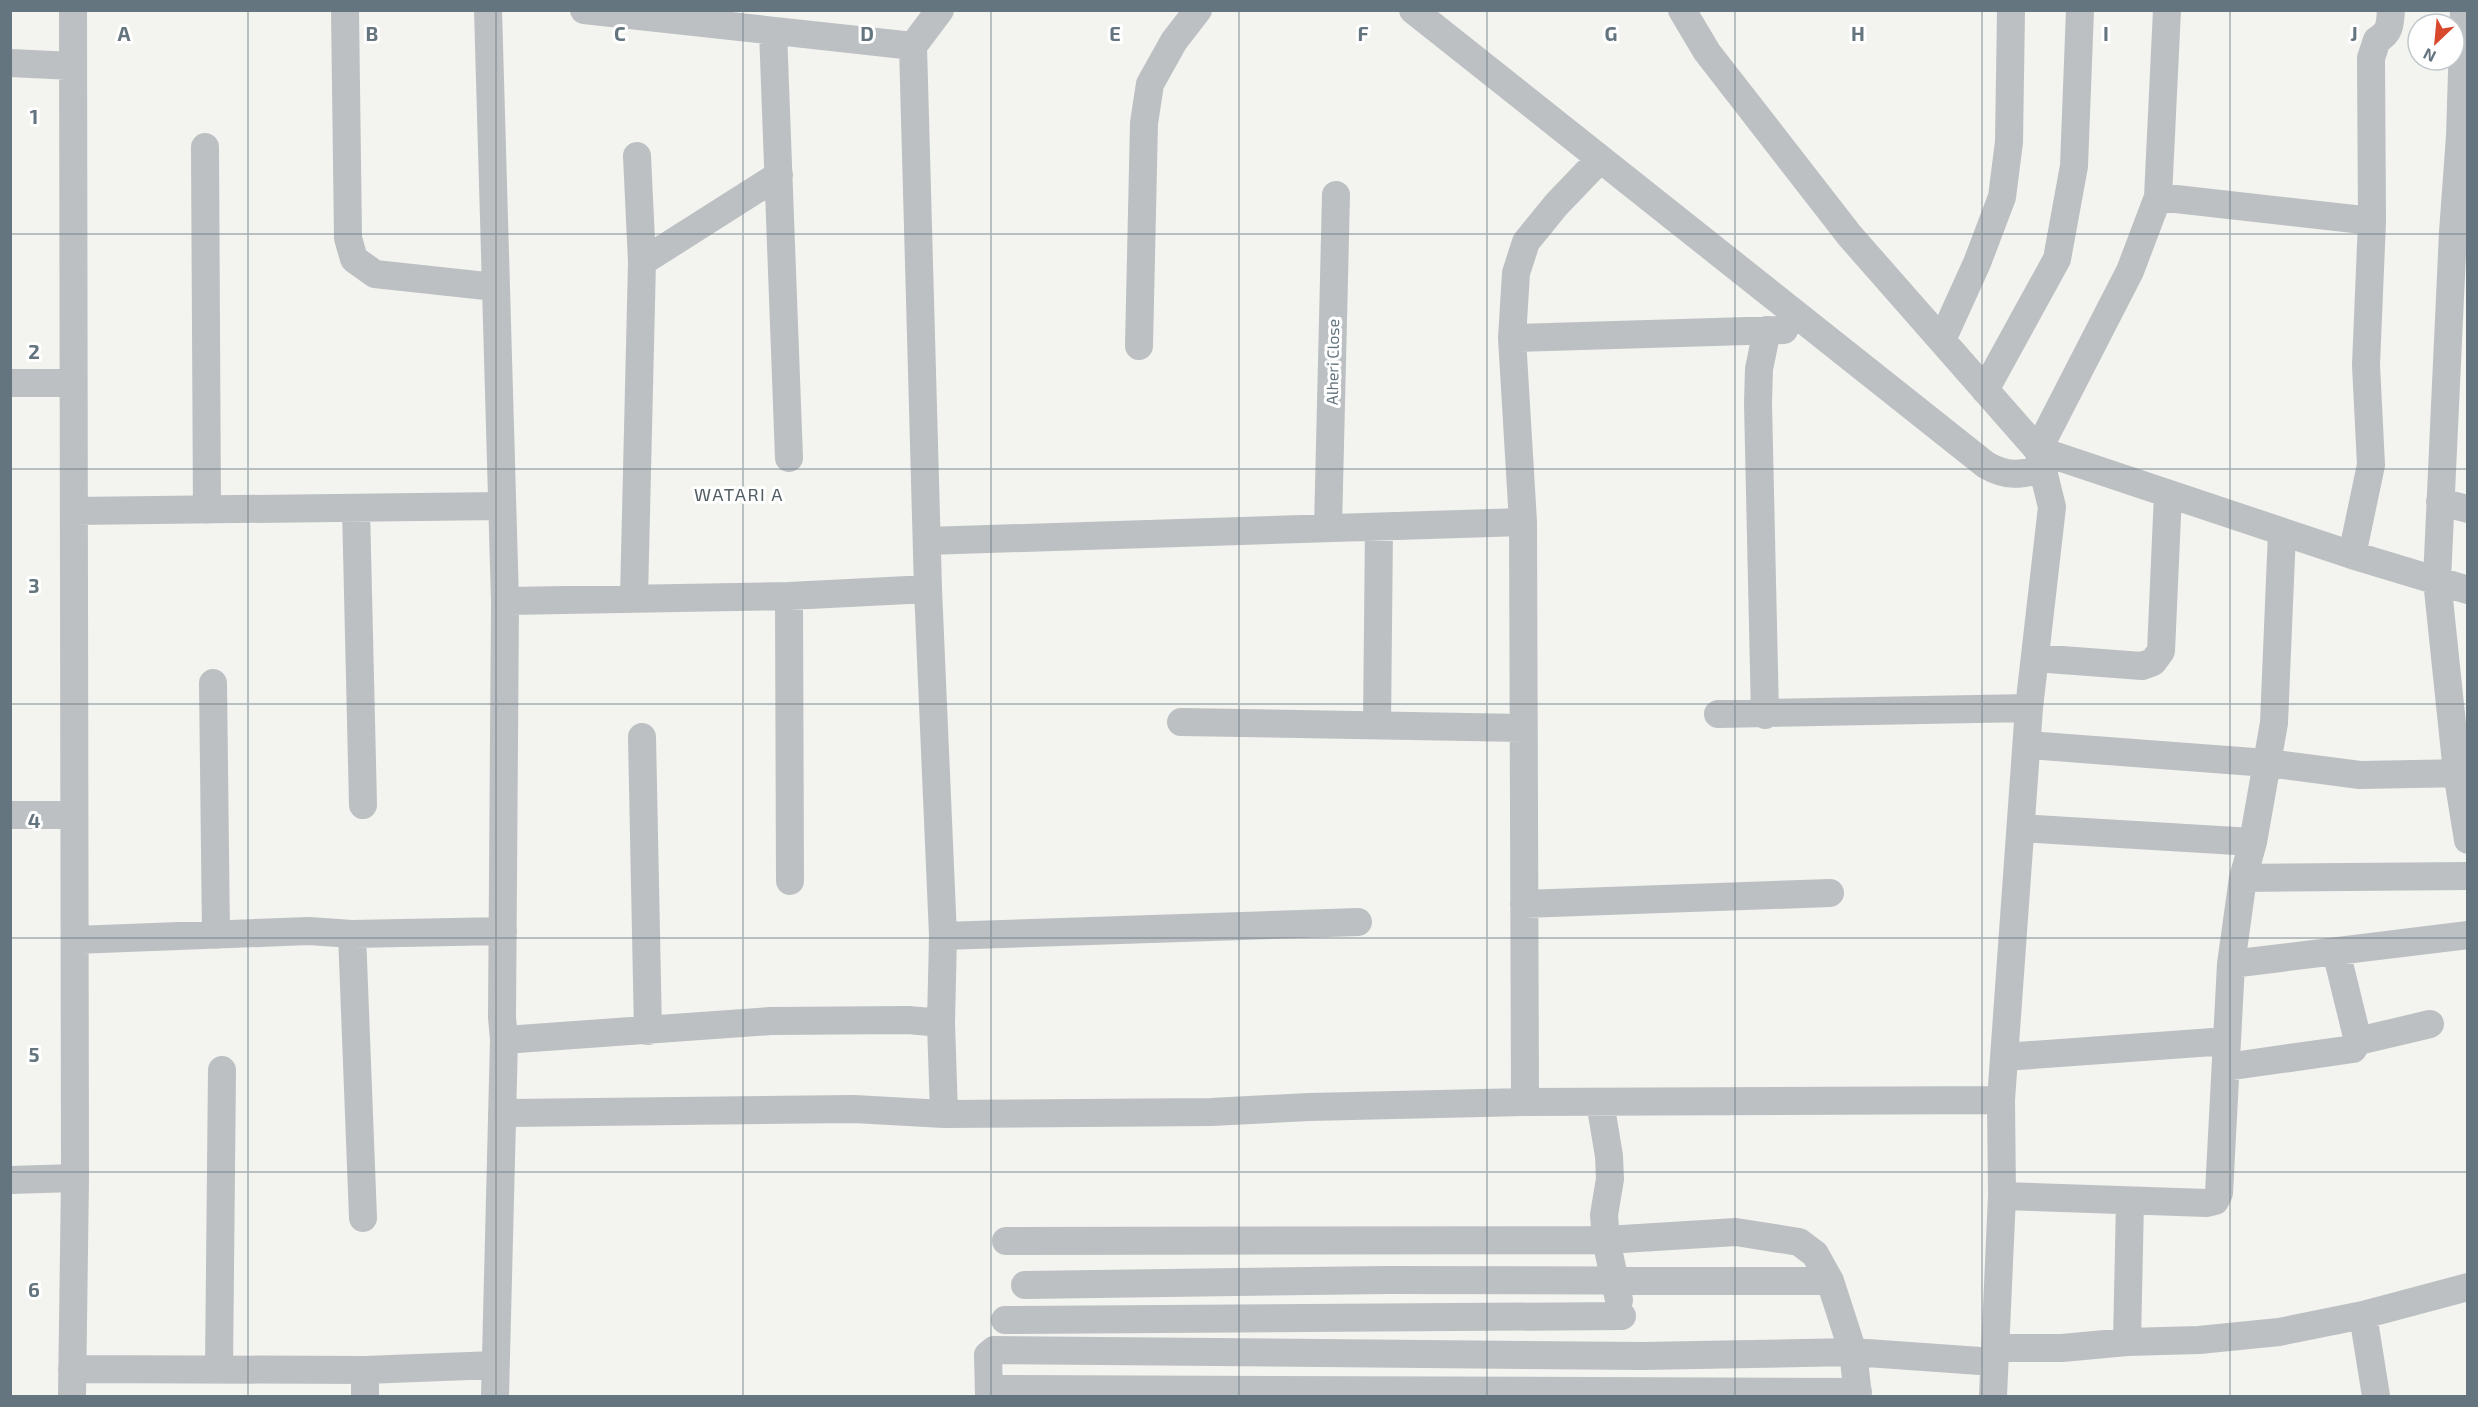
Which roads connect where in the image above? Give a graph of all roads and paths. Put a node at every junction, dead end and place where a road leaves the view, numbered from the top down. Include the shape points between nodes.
1 (73, 10) edge
2 (345, 10) edge
3 (488, 10) edge
4 (584, 10) edge
5 (940, 10) edge
6 (1198, 10) edge
7 (1413, 10) edge
8 (1682, 10) edge
9 (2011, 10) edge
10 (2080, 10) edge
11 (2167, 10) edge
12 (2391, 10) edge
13 (773, 31) junction
14 (913, 46) junction
15 (10, 63) edge
16 (73, 66) junction
17 (2465, 72) edge
18 (2464, 137) edge
19 (205, 147) dead end
20 (637, 156) dead end
21 (1600, 159) junction
22 (779, 175) junction
23 (1336, 195) dead end
24 (2158, 198) junction
25 (2372, 221) junction
26 (2460, 233) edge
27 (642, 262) junction
28 (495, 287) junction
29 (2458, 309) edge
30 (1767, 330) junction
31 (1813, 330) junction
32 (1512, 338) junction
33 (1942, 340) junction
34 (1139, 346) dead end
35 (10, 383) edge
36 (73, 383) junction
37 (1985, 390) junction
38 (789, 458) dead end
39 (2040, 459) junction
40 (2168, 494) junction
41 (2440, 502) junction
42 (501, 506) junction
43 (356, 508) junction
44 (2468, 509) edge
45 (207, 510) junction
46 (74, 511) junction
47 (1523, 522) junction
48 (1379, 527) junction
49 (1328, 528) junction
50 (2282, 532) junction
51 (927, 541) junction
52 (2352, 555) junction
53 (2437, 580) junction
54 (928, 589) junction
55 (2468, 590) edge
56 (789, 596) junction
57 (634, 597) junction
58 (505, 601) junction
59 (2035, 658) junction
60 (213, 683) dead end
61 (2030, 708) junction
62 (1718, 714) dead end
63 (1765, 715) junction
64 (1181, 722) dead end
65 (1377, 725) junction
66 (1523, 728) junction
67 (642, 737) dead end
68 (2028, 745) junction
69 (2267, 763) junction
70 (2462, 772) edge
71 (363, 805) dead end
72 (10, 815) edge
73 (74, 815) junction
74 (2021, 828) junction
75 (2468, 840) edge
76 (2253, 842) junction
77 (2468, 876) edge
78 (2243, 878) junction
79 (790, 881) dead end
80 (1830, 893) dead end
81 (1524, 904) junction
82 (1358, 922) dead end
83 (503, 931) junction
84 (352, 934) junction
85 (216, 935) junction
86 (2468, 935) edge
87 (943, 936) junction
88 (75, 940) junction
89 (2336, 951) junction
90 (2231, 964) junction
91 (941, 1023) junction
92 (2430, 1024) dead end
93 (648, 1031) junction
94 (504, 1040) junction
95 (2358, 1041) junction
96 (2226, 1054) junction
97 (2004, 1057) junction
98 (222, 1070) dead end
99 (2001, 1100) junction
100 (1525, 1102) junction
101 (1600, 1102) junction
102 (502, 1113) junction
103 (944, 1114) junction
104 (75, 1178) junction
105 (10, 1180) edge
106 (2002, 1196) junction
107 (2130, 1201) junction
108 (363, 1218) dead end
109 (1385, 1240) junction
110 (1606, 1240) junction
111 (1006, 1241) dead end
112 (1167, 1241) junction
113 (1386, 1280) junction
114 (1830, 1281) junction
115 (1615, 1282) junction
116 (1168, 1284) junction
117 (1024, 1285) dead end
118 (2468, 1287) edge
119 (2363, 1315) junction
120 (1622, 1316) junction
121 (1387, 1318) junction
122 (1005, 1320) dead end
123 (1169, 1320) junction
124 (2127, 1342) junction
125 (1170, 1352) junction
126 (1853, 1352) junction
127 (1388, 1353) junction
128 (1994, 1355) junction
129 (1642, 1356) junction
130 (495, 1365) junction
131 (72, 1369) junction
132 (219, 1369) junction
133 (365, 1383) edge
134 (989, 1393) edge
135 (1650, 1394) edge
136 (1858, 1394) edge
137 (72, 1396) edge
138 (495, 1396) edge
139 (1993, 1396) edge
140 (2376, 1396) edge

1 - 16 street
2 - 28 street via 348,238 354,259 375,274
3 - 28 street
4 - 13 street
5 - 14 street
6 - 34 street via 1174,41 1150,84 1144,123
7 - 21 street
8 - 33 street via 1707,52 1850,236
9 - 33 street via 2009,142 2002,197
10 - 37 street via 2074,166 2057,259
11 - 24 street
12 - 25 street via 2390,26 2386,35 2377,40 2371,58
13 - 14 street
13 - 22 street
14 - 51 street
15 - 16 street
16 - 36 street
17 - 18 street
18 - 26 street
19 - 45 street
20 - 27 street
21 - 31 street
21 - 32 street via 1526,242 1516,273
22 - 27 street
22 - 38 street
23 - 49 street, Alheri Close
24 - 25 street
24 - 39 street via 2130,271
25 - 52 street via 2366,365 2371,465
26 - 29 street
27 - 57 street
28 - 42 street
29 - 41 street
30 - 31 street
30 - 32 street
30 - 63 street via 1759,369 1758,403
31 - 39 street via 1986,465 2016,476
32 - 47 street
33 - 37 street
35 - 36 street
36 - 46 street
37 - 39 street
39 - 40 street
39 - 59 street via 2052,507
40 - 50 street
40 - 59 street via 2161,651 2152,662 2142,666
41 - 44 street
41 - 53 street
42 - 43 street
42 - 58 street
43 - 45 street
43 - 71 street
45 - 46 street
46 - 73 street
47 - 48 street
47 - 66 street
48 - 49 street
48 - 65 street
49 - 51 street
50 - 52 street
50 - 69 street via 2278,667
51 - 54 street
52 - 53 street
53 - 55 street
53 - 70 street
54 - 56 street
54 - 87 street
56 - 57 street
56 - 79 street
57 - 58 street
58 - 83 street
59 - 61 street
60 - 85 street
61 - 63 street
61 - 68 street
62 - 63 street
64 - 65 street
65 - 66 street
66 - 81 street
67 - 93 street
68 - 69 street
68 - 74 street
69 - 70 street via 2360,775
69 - 76 street
70 - 75 street
72 - 73 street
73 - 88 street
74 - 76 street
74 - 97 street
76 - 78 street
77 - 78 street
78 - 90 street
80 - 81 street
81 - 100 street
82 - 87 street
83 - 84 street
83 - 94 street
84 - 85 street via 309,931
84 - 108 street
85 - 88 street
86 - 89 street
87 - 91 street
88 - 104 street
89 - 90 street
89 - 95 street
90 - 96 street
91 - 93 street via 771,1020
91 - 103 street
92 - 95 street
93 - 94 street
94 - 102 street
95 - 96 street via 2353,1049 2343,1052
96 - 97 street
96 - 107 street via 2219,1193 2215,1201
97 - 99 street
98 - 132 street
99 - 101 street
99 - 106 street
100 - 101 street
100 - 103 street via 1211,1112
101 - 110 street via 1610,1179 1604,1215
102 - 103 street via 854,1109
102 - 130 street
104 - 105 street
104 - 131 street
106 - 107 street
106 - 128 street
107 - 124 street
109 - 110 street
109 - 112 street
109 - 113 street
110 - 114 street via 1736,1232 1799,1242 1815,1254
110 - 115 street
111 - 112 street
112 - 116 street
113 - 115 street
113 - 116 street
113 - 121 street
114 - 115 street
114 - 126 street
115 - 120 street
116 - 117 street
116 - 123 street
118 - 119 street
119 - 124 street via 2279,1332
119 - 140 street
120 - 121 street
120 - 129 street via 1627,1339
121 - 123 street
121 - 127 street
122 - 123 street
123 - 125 street
124 - 128 street
125 - 127 street
125 - 134 street via 994,1350 988,1355
126 - 128 street
126 - 129 street
126 - 136 street
127 - 129 street
128 - 139 street
129 - 135 street
130 - 133 street
130 - 138 street
131 - 132 street
131 - 137 street
132 - 133 street
134 - 135 street
135 - 136 street

